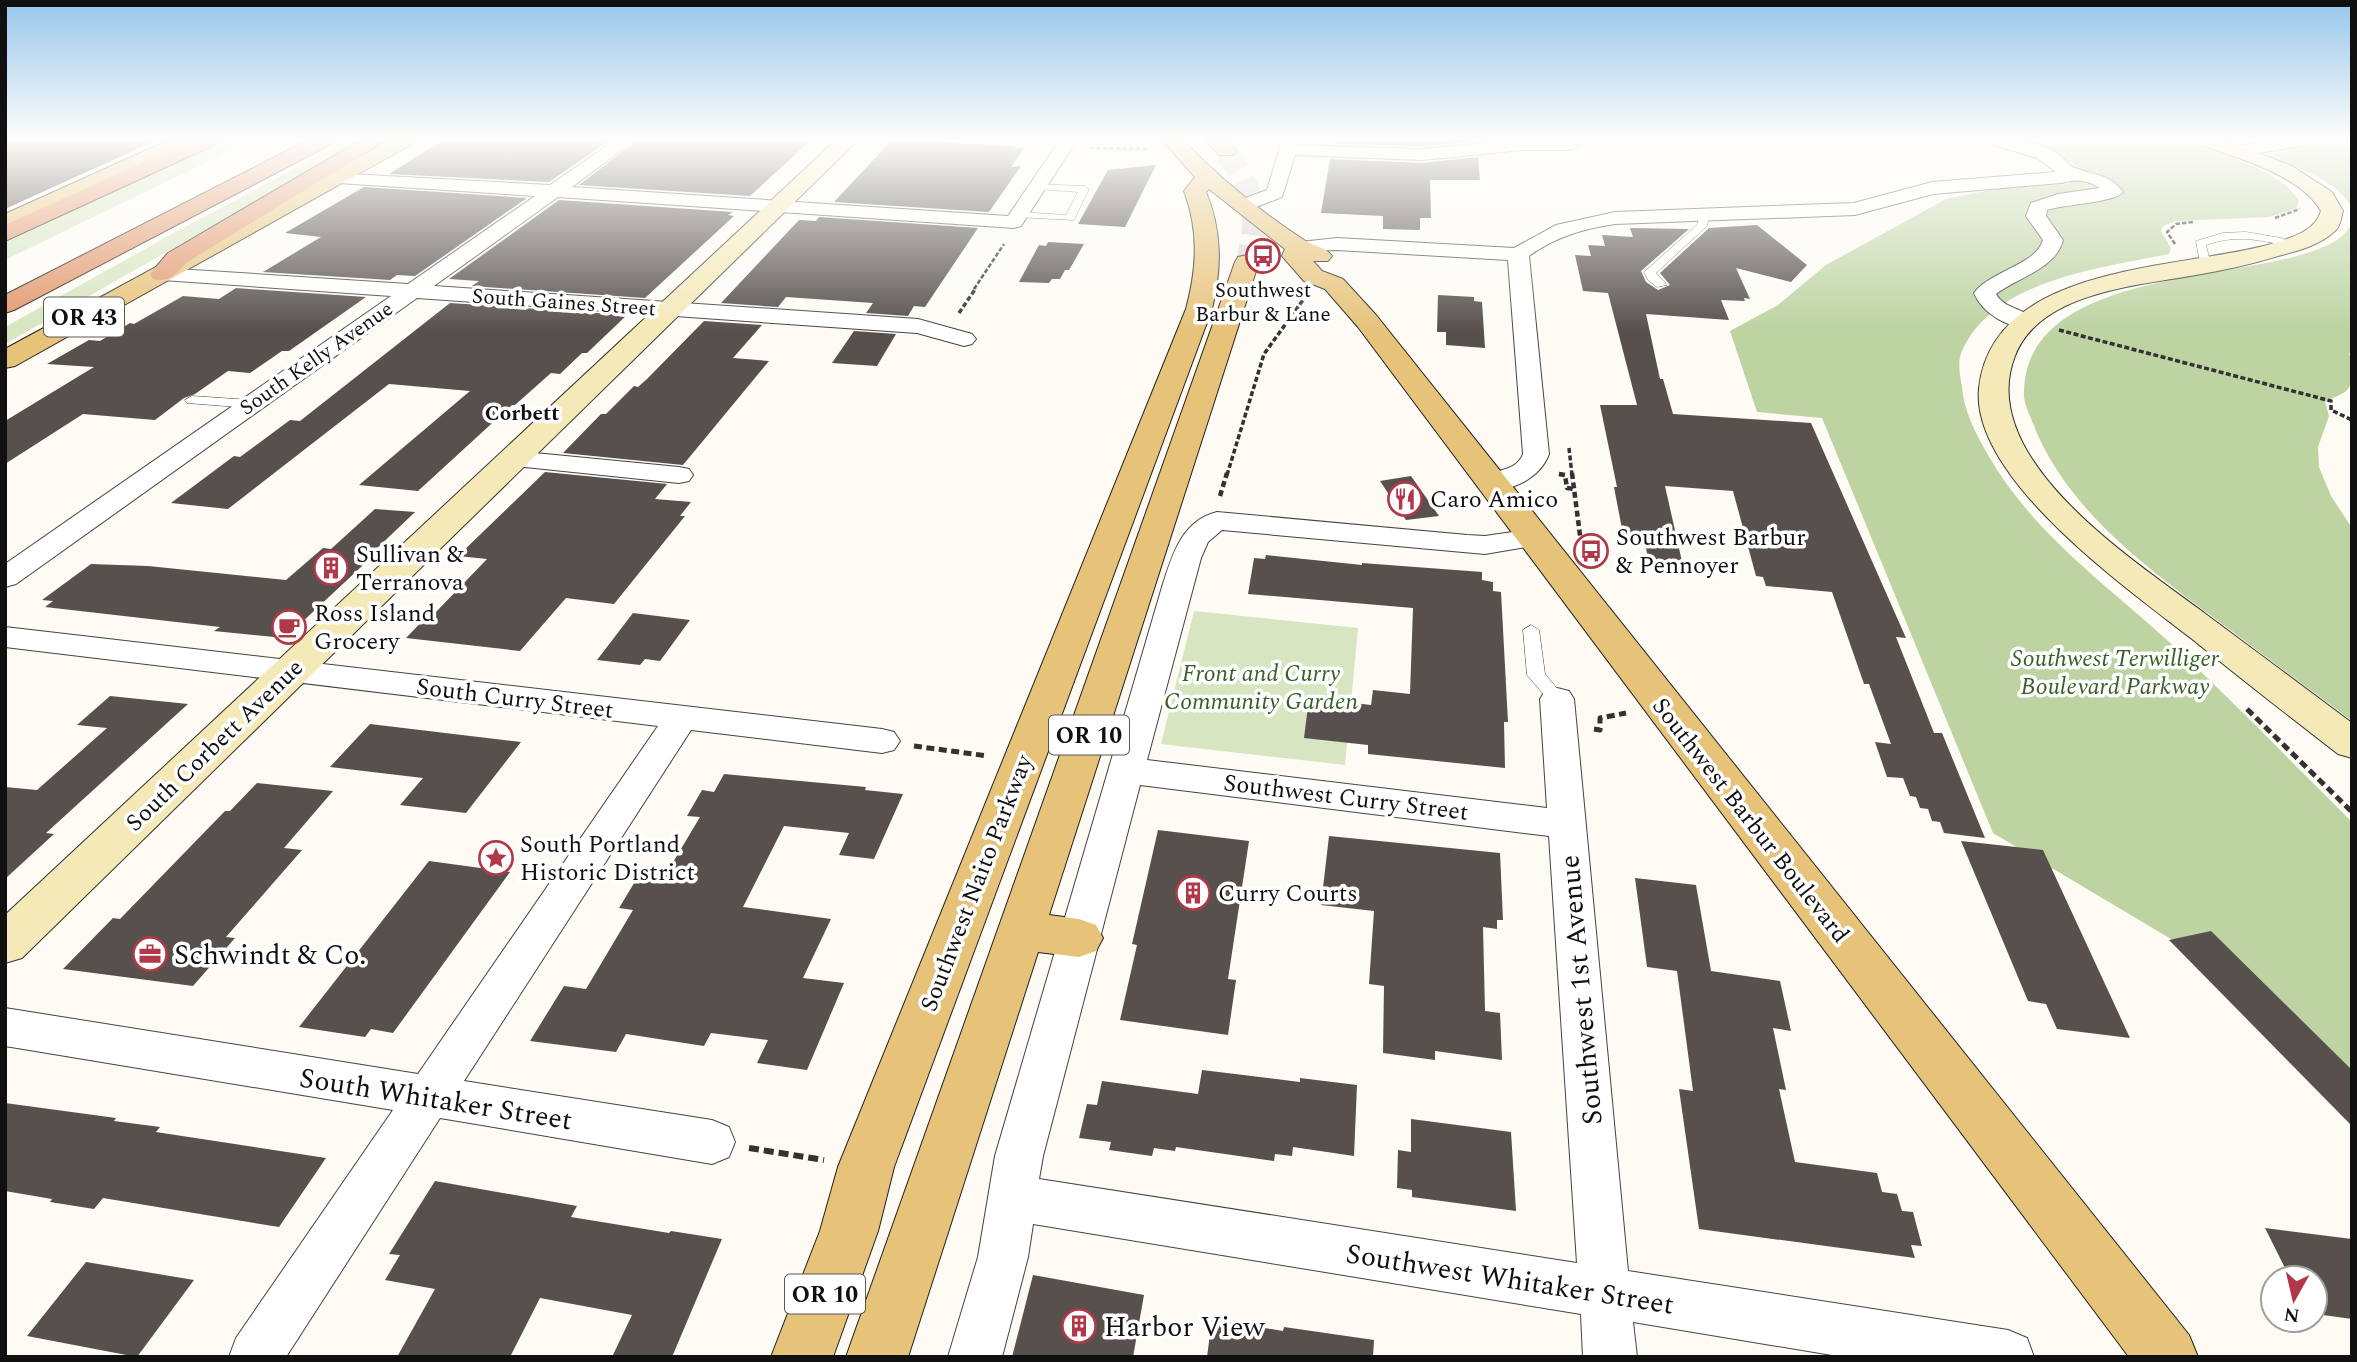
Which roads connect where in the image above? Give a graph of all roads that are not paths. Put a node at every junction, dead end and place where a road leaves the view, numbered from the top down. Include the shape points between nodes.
1 (47, 204) edge
2 (71, 204) edge
3 (155, 204) edge
4 (201, 204) edge
5 (269, 204) edge
6 (290, 204) edge
7 (536, 204) edge
8 (743, 204) edge
9 (783, 204) edge
10 (1023, 204) edge
11 (1077, 204) edge
12 (1199, 204) edge
13 (1249, 204) edge
14 (1875, 204) edge
15 (2048, 204) edge
16 (2331, 204) edge
17 (1244, 205) joint
18 (780, 206) junction
19 (1704, 215) junction
20 (1009, 219) junction
21 (5, 223) edge
22 (102, 230) dead end
23 (5, 234) edge
24 (1298, 247) junction
25 (1518, 254) junction
26 (1247, 262) tunnel mouth
27 (162, 274) junction
28 (1661, 285) dead end
29 (411, 291) junction
30 (5, 305) edge
31 (671, 309) junction
32 (2024, 321) junction
33 (955, 336) road end
34 (5, 360) edge
35 (192, 400) dead end
36 (251, 404) junction
37 (514, 459) junction
38 (679, 475) dead end
39 (1491, 483) junction
40 (1533, 538) junction
41 (5, 578) edge
42 (1531, 630) dead end
43 (5, 637) edge
44 (290, 671) junction
45 (1558, 713) joint
46 (682, 718) junction
47 (882, 741) road end
48 (2352, 744) edge
49 (1125, 771) junction
50 (1567, 824) junction
51 (1023, 931) junction
52 (1079, 938) junction
53 (5, 944) edge
54 (5, 1027) edge
55 (429, 1096) junction
56 (712, 1142) road end
57 (1013, 1198) junction
58 (1606, 1294) junction
59 (255, 1357) edge
60 (802, 1357) edge
61 (877, 1357) edge
62 (975, 1357) edge
63 (1610, 1357) edge
64 (2008, 1357) edge
65 (2167, 1357) edge

1 - 21 main road
2 - 23 highway
3 - 22 highway
4 - 30 highway
5 - 27 highway via 177,258
6 - 27 main road, OR 43
7 - 29 street, South Kelly Avenue
8 - 18 street
9 - 18 main road, South Corbett Avenue
10 - 20 street
11 - 20 lane via 1070,218
12 - 60 main road, Southwest Naito Parkway / OR 10 via 1209,253 1199,309 866,1167 849,1231
13 - 17 street
14 - 19 street via 1855,209
15 - 32 street via 2038,207 2036,216 2053,240 2052,249 1985,293 1993,307
16 - 32 main road via 2333,218 2327,227 2293,244 2093,288
17 - 24 main road, Southwest Barbur Boulevard
18 - 20 street
18 - 31 main road, South Corbett Avenue
19 - 25 street via 1580,223 1536,240
19 - 28 lane via 1702,226 1650,272
24 - 25 street via 1337,244
24 - 39 main road, Southwest Barbur Boulevard via 1294,256 1313,276 1337,287
25 - 39 street via 1536,454 1527,471
26 - 51 main road, OR 10
27 - 29 street, South Gaines Street
27 - 34 main road, OR 43
29 - 31 street, South Gaines Street
29 - 36 street, South Kelly Avenue
31 - 33 street, South Gaines Street via 918,326
31 - 37 main road, South Corbett Avenue
32 - 48 main road via 2005,344 1992,383 2001,429 2037,485 2106,554
35 - 36 lane
36 - 41 street, South Kelly Avenue
37 - 38 street
37 - 44 main road, South Corbett Avenue
39 - 40 main road, Southwest Barbur Boulevard
40 - 49 street via 1485,545 1217,521 1204,527 1194,537 1177,587
40 - 65 main road, Southwest Barbur Boulevard
42 - 45 lane via 1536,675
43 - 44 street, South Curry Street
44 - 46 street, South Curry Street
44 - 53 main road, South Corbett Avenue
45 - 50 street, Southwest 1st Avenue
46 - 47 street, South Curry Street
46 - 55 street
49 - 50 street, Southwest Curry Street
49 - 52 street
50 - 58 street, Southwest 1st Avenue
51 - 52 main road
51 - 61 main road, OR 10
52 - 57 street via 1019,1156
54 - 55 street, South Whitaker Street
55 - 56 street, South Whitaker Street
55 - 59 street
57 - 58 street, Southwest Whitaker Street
57 - 62 street via 1003,1257
58 - 63 street, Southwest 1st Avenue
58 - 64 street, Southwest Whitaker Street

